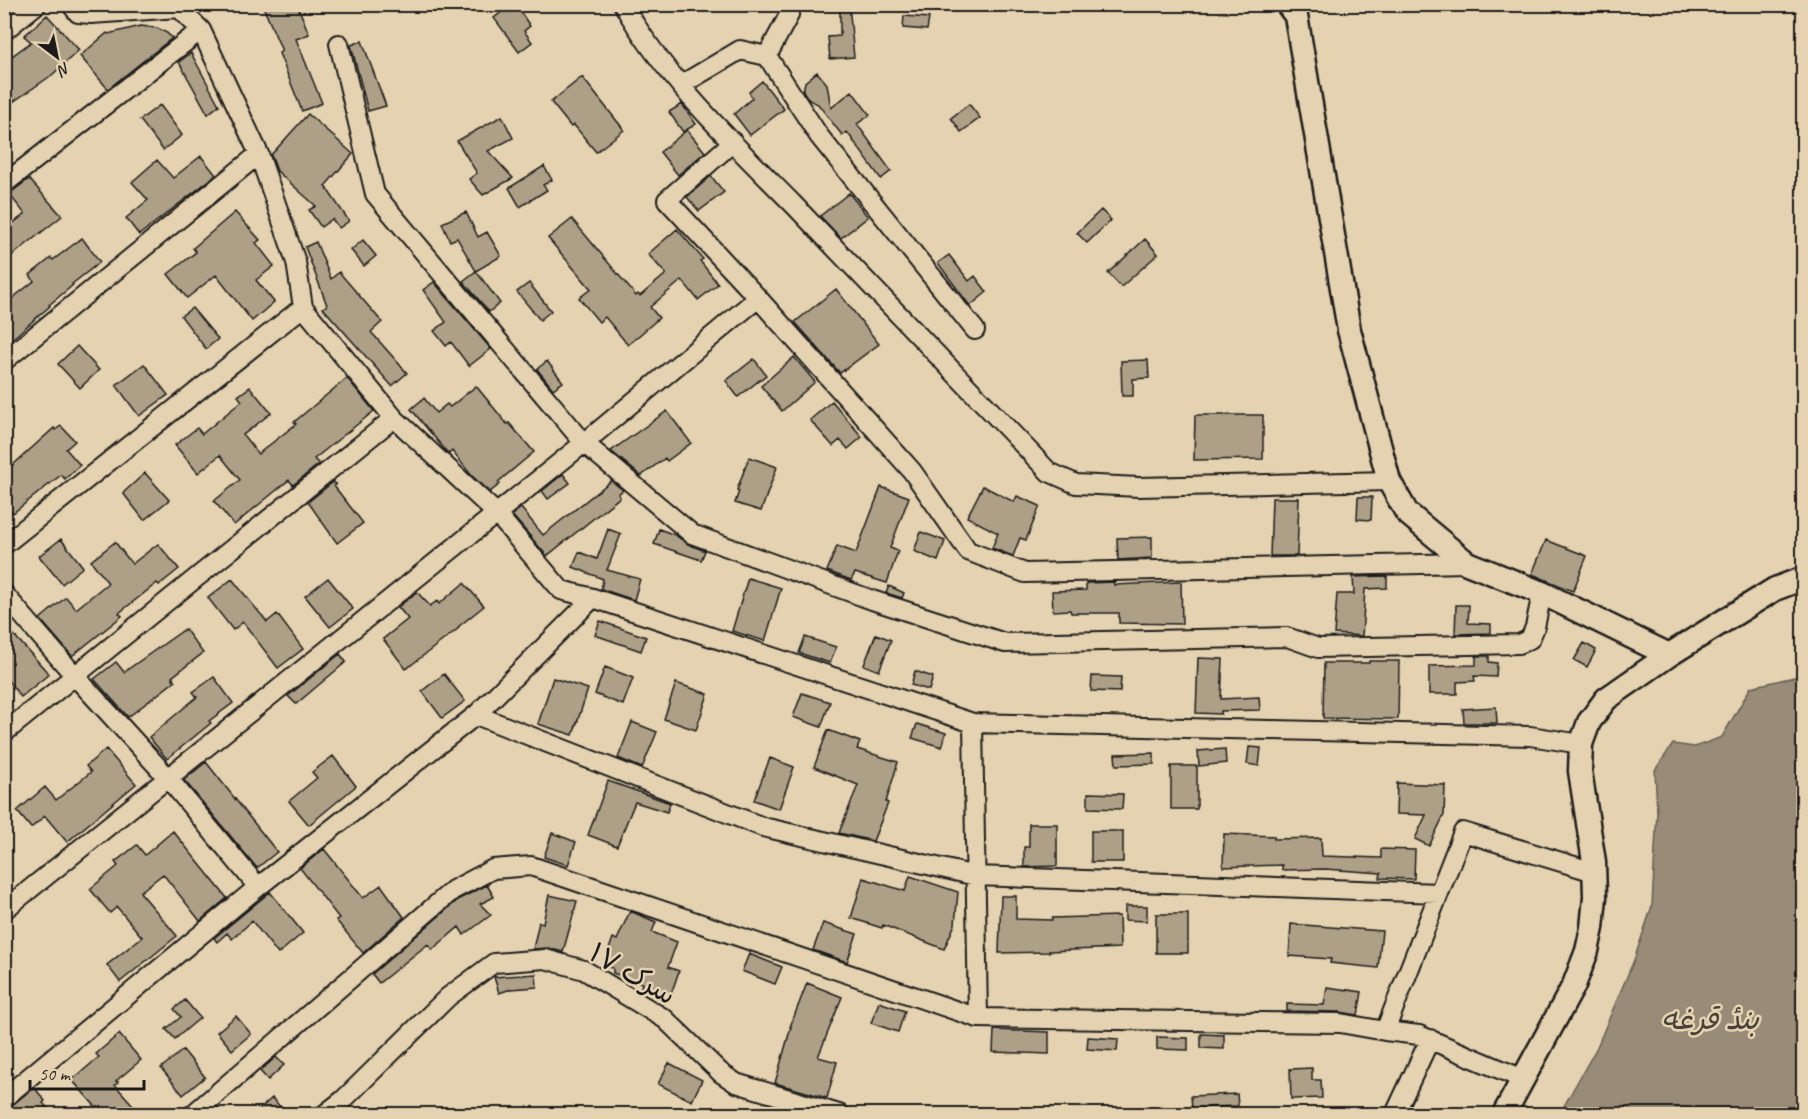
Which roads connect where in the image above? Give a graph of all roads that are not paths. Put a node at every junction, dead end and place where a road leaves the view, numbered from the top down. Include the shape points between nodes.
1 (37, 4) edge
2 (71, 4) edge
3 (623, 4) edge
4 (790, 4) edge
5 (1287, 4) edge
6 (4, 30) edge
7 (201, 30) junction
8 (339, 44) dead end
9 (767, 56) junction
10 (681, 85) junction
11 (733, 142) junction
12 (259, 154) junction
13 (4, 184) edge
14 (758, 298) junction
15 (303, 307) junction
16 (975, 330) dead end
17 (4, 361) edge
18 (394, 418) junction
19 (584, 443) junction
20 (1389, 481) junction
21 (496, 513) junction
22 (4, 545) edge
23 (1467, 563) junction
24 (1803, 578) edge
25 (1542, 593) junction
26 (4, 594) edge
27 (593, 598) junction
28 (1669, 655) junction
29 (75, 676) junction
30 (476, 715) junction
31 (973, 723) junction
32 (4, 733) edge
33 (1581, 744) junction
34 (168, 778) junction
35 (1594, 872) junction
36 (976, 876) junction
37 (258, 887) junction
38 (1439, 892) junction
39 (4, 910) edge
40 (978, 1018) junction
41 (1385, 1030) junction
42 (1430, 1040) junction
43 (1523, 1079) junction
44 (4, 1098) edge
45 (193, 1114) edge
46 (325, 1114) edge
47 (839, 1114) edge
48 (1395, 1114) edge
49 (1504, 1114) edge

1 - 6 street
2 - 7 street via 78,13 91,14 178,8
3 - 10 street via 639,33
4 - 9 street via 789,15
5 - 20 main road via 1296,16 1349,330
7 - 12 street
7 - 13 street
8 - 19 street via 375,194
9 - 10 street via 740,50
9 - 16 street via 819,136
10 - 11 street
11 - 14 street via 667,200
11 - 20 street via 1049,472 1076,484 1139,487
12 - 15 street via 296,262
12 - 17 street
14 - 19 street
14 - 23 street via 912,471 968,551 1025,573
15 - 18 street
15 - 22 street
18 - 21 street
18 - 29 street
19 - 21 street
19 - 25 street via 692,534 872,600 1005,643 1287,637 1318,648 1519,644 1530,639
20 - 23 main road via 1407,513
21 - 27 street via 561,590
21 - 34 street
23 - 25 main road
24 - 28 main road via 1775,589
25 - 28 main road
26 - 29 street
27 - 30 street
27 - 31 street
28 - 33 main road via 1606,699 1589,722
29 - 32 street
29 - 34 street
30 - 36 street via 763,827
30 - 37 street
31 - 33 street via 1530,736
31 - 36 street
33 - 35 main road via 1580,771
34 - 37 street
34 - 39 street
35 - 38 street via 1462,832
35 - 43 main road via 1595,897 1587,951 1574,984
36 - 38 street
36 - 40 street
37 - 44 street
38 - 41 street
40 - 41 street via 1340,1023
40 - 45 street via 531,866 493,869 453,890
41 - 42 street
42 - 43 street
42 - 48 street
43 - 49 main road
46 - 47 street, سرک ۱۷ via 448,997 494,963 545,959 584,970 665,1019 736,1083

